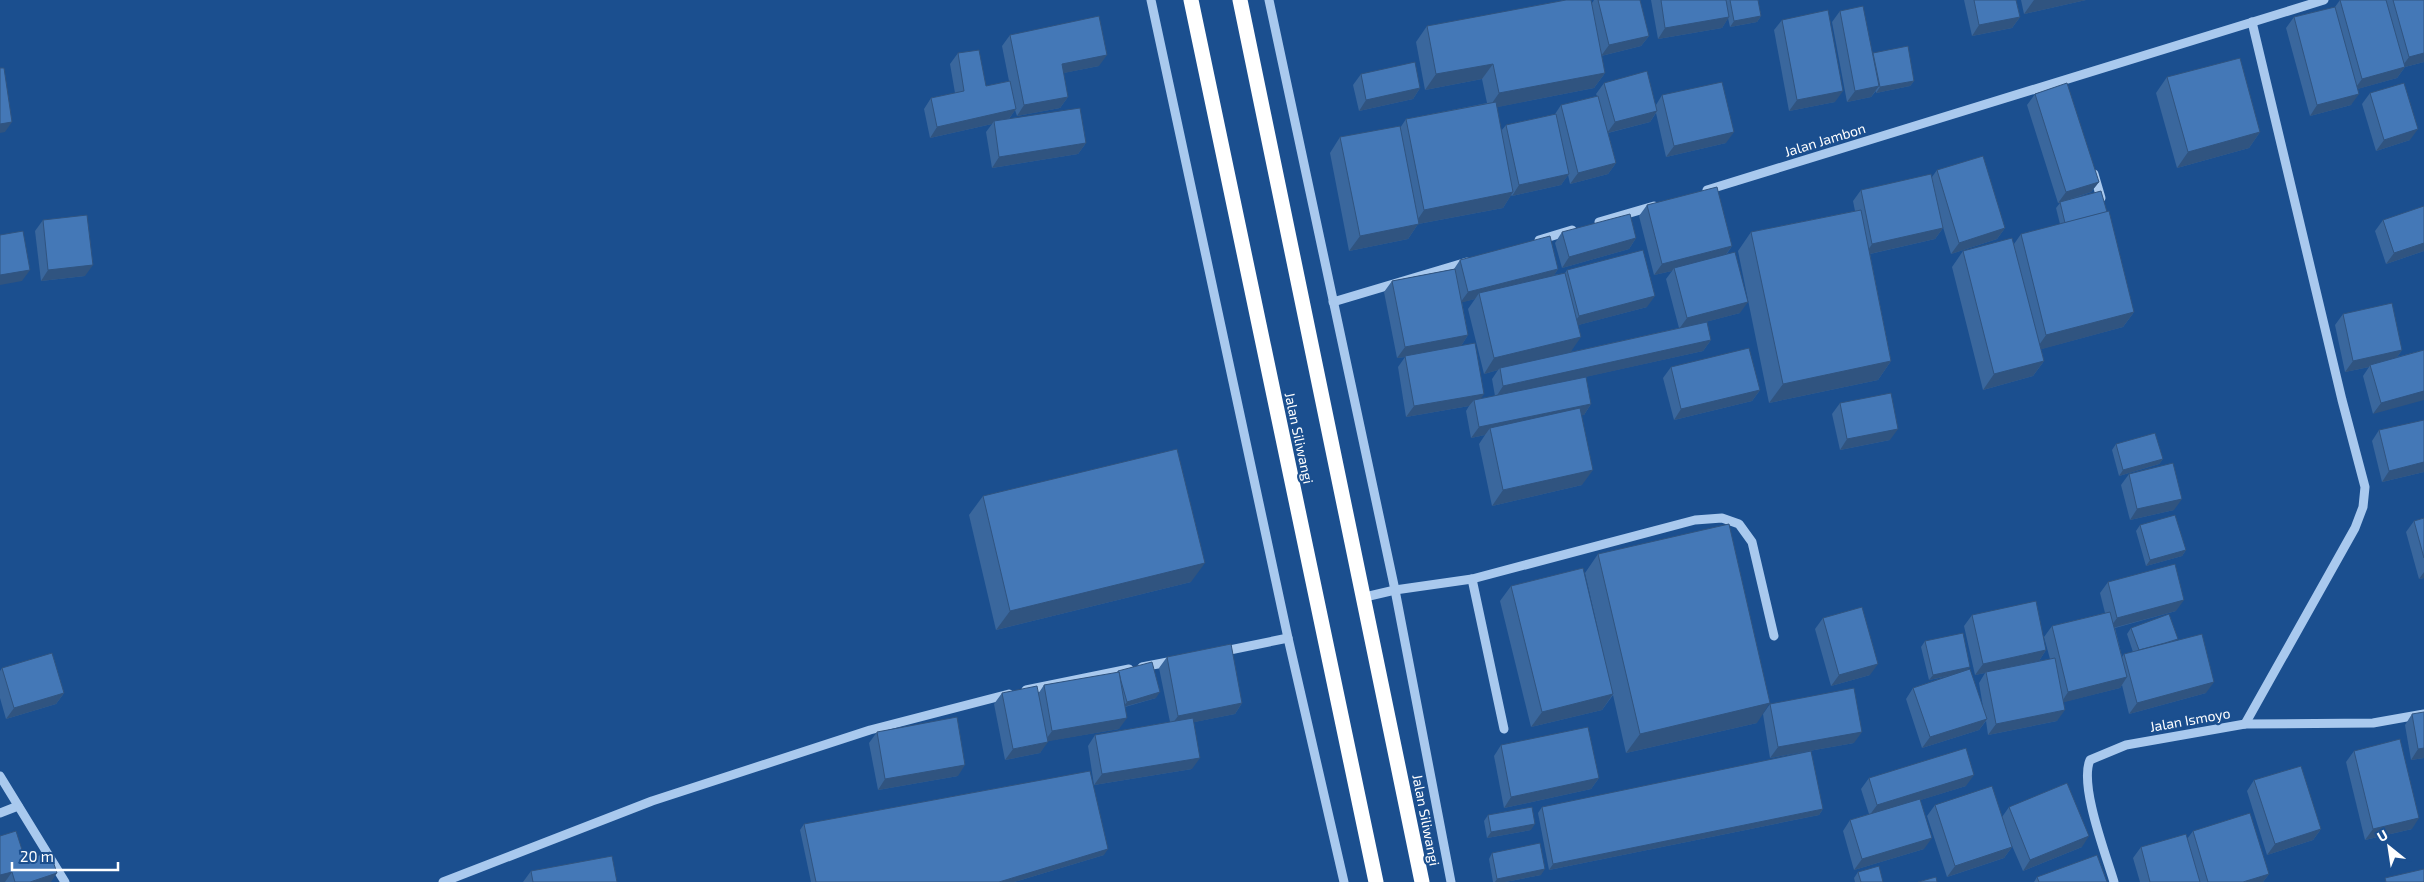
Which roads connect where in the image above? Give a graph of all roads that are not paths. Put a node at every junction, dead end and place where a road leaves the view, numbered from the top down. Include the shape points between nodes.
1 (1151, 0) edge
2 (1191, 0) edge
3 (1240, 0) edge
4 (1269, 0) edge
5 (2324, 0) edge
6 (2252, 22) junction
7 (2090, 160) edge
8 (1695, 194) edge
9 (2101, 198) edge
10 (1666, 203) edge
11 (1590, 225) edge
12 (1580, 228) edge
13 (1533, 242) edge
14 (1476, 259) edge
15 (1333, 302) junction
16 (1472, 579) junction
17 (1394, 590) junction
18 (1365, 598) junction
19 (1774, 636) dead end
20 (1288, 638) junction
21 (1209, 654) edge
22 (1181, 659) edge
23 (2424, 714) edge
24 (2245, 724) junction
25 (1504, 729) dead end
26 (0, 776) edge
27 (18, 806) junction
28 (0, 813) edge
29 (65, 882) edge
30 (443, 882) edge
31 (1344, 882) edge
32 (1376, 882) edge
33 (1422, 882) edge
34 (1451, 882) edge
35 (2114, 882) edge

1 - 20 street
2 - 32 highway, Jalan Siliwangi
3 - 18 highway, Jalan Siliwangi
4 - 15 street
5 - 6 street, Jalan Jambon
6 - 8 street, Jalan Jambon via 2065,85
6 - 24 street via 2365,487 2363,506 2355,528
7 - 9 street
10 - 11 street
12 - 13 street
14 - 15 street
15 - 17 street
16 - 17 street
16 - 19 street via 1696,520 1722,518 1739,524 1752,542
16 - 25 street
17 - 18 street
17 - 34 street
18 - 33 highway, Jalan Siliwangi
20 - 21 street
20 - 31 street
22 - 30 street via 1048,684 870,730 652,801
23 - 24 street, Jalan Ismoyo via 2373,723
24 - 35 street, Jalan Ismoyo via 2126,745 2090,760 2087,767 2092,808
26 - 27 street
27 - 28 street
27 - 29 street

